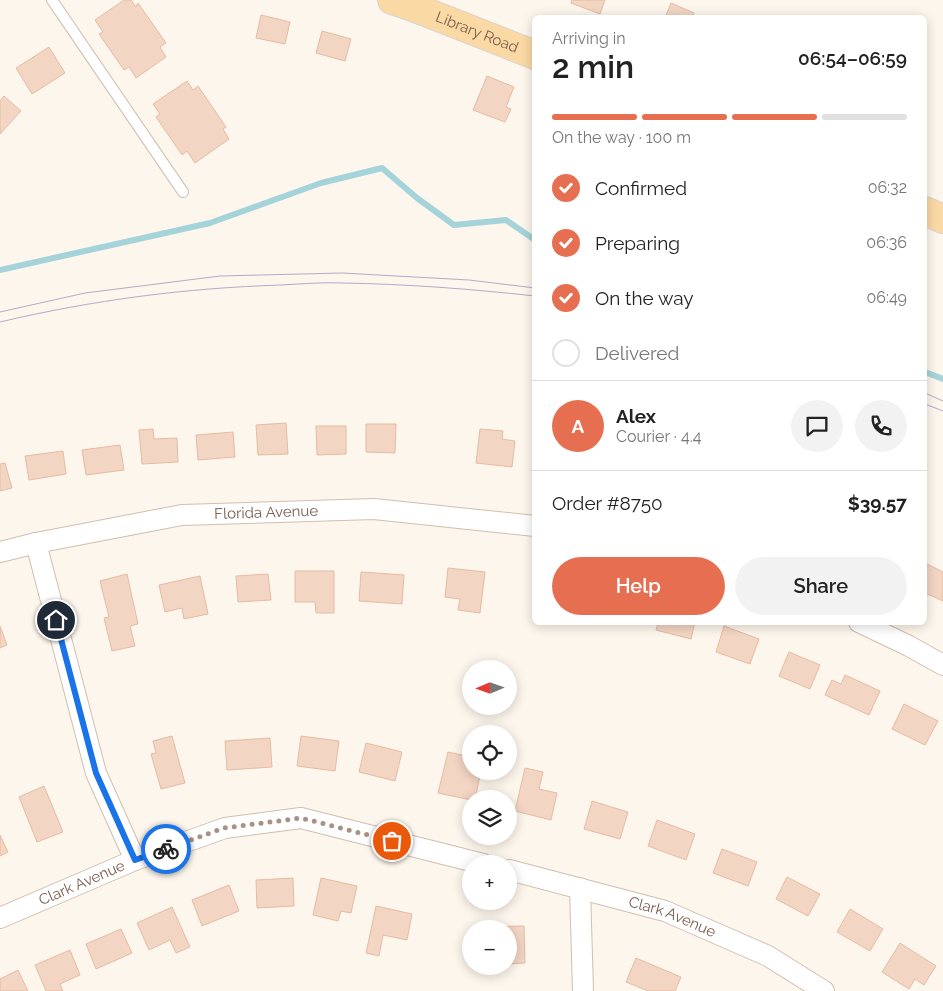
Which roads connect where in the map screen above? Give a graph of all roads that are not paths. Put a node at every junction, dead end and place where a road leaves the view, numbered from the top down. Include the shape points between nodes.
1 (52, 0) edge
2 (392, 0) edge
3 (532, 54) edge
4 (183, 192) dead end
5 (927, 212) edge
6 (943, 219) edge
7 (532, 526) edge
8 (36, 543) junction
9 (0, 552) edge
10 (865, 625) edge
11 (943, 665) edge
12 (462, 859) edge
13 (135, 860) junction
14 (517, 872) edge
15 (580, 888) junction
16 (0, 918) edge
17 (583, 991) edge
18 (824, 991) edge

1 - 4 lane
2 - 3 main road, Library Road
5 - 6 main road
7 - 8 street, Florida Avenue via 374,510 182,515
8 - 9 street, Florida Avenue
8 - 13 street via 96,773
10 - 11 street
12 - 13 street, Clark Avenue via 301,818 224,828
13 - 16 street, Clark Avenue
14 - 15 street, Clark Avenue
15 - 17 street
15 - 18 street, Clark Avenue via 665,911 768,956

